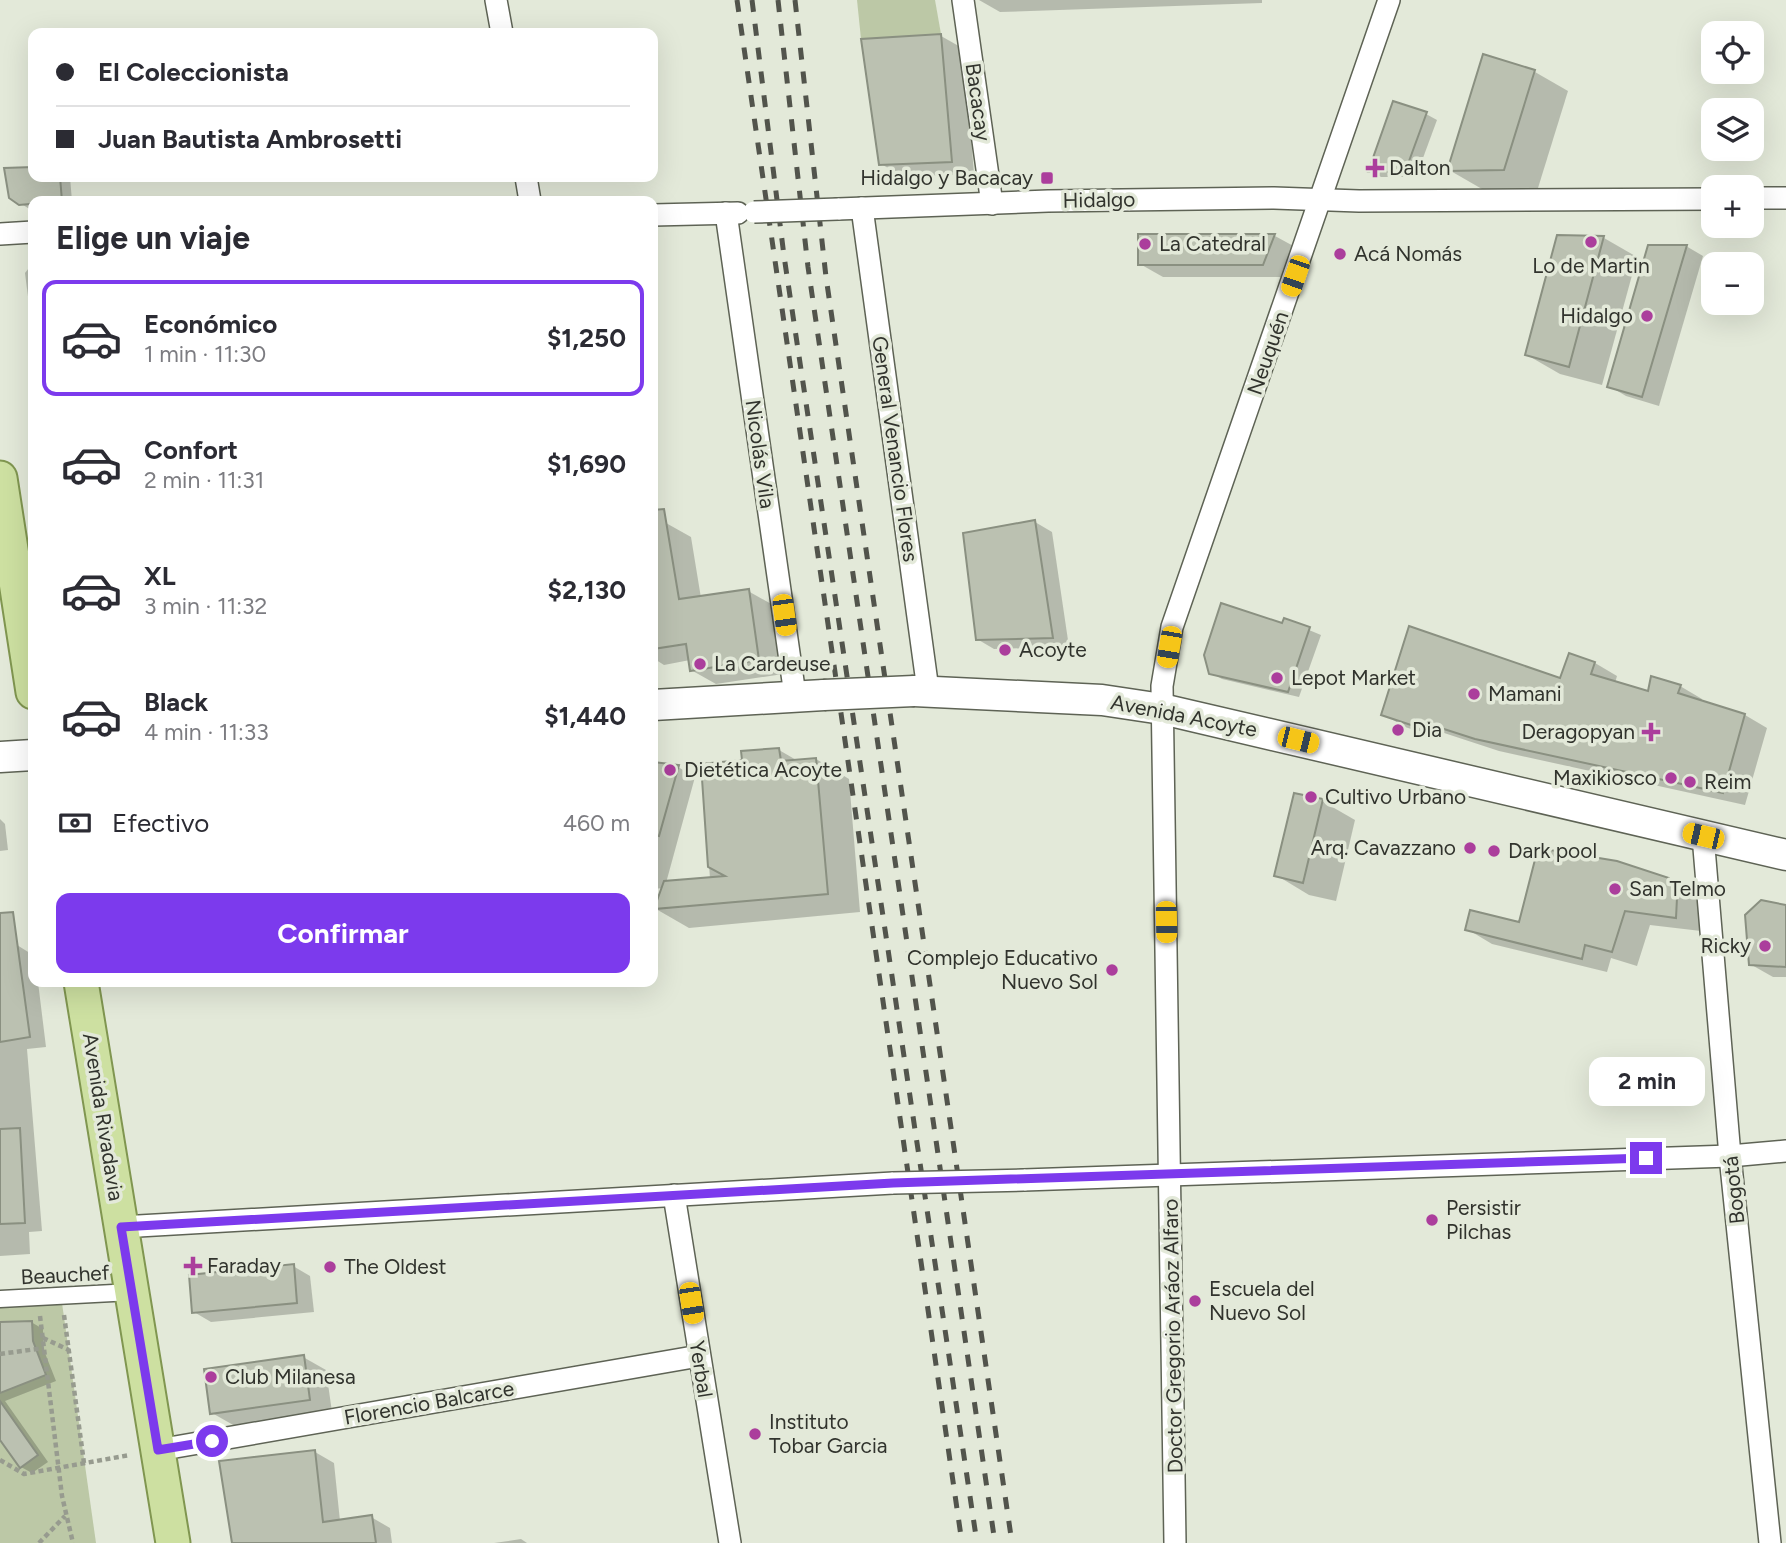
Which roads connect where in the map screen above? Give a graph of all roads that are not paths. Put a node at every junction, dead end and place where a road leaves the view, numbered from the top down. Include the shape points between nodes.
1 (496, 0) edge
2 (963, 0) edge
3 (1389, 0) edge
4 (501, 28) edge
5 (1764, 198) edge
6 (1786, 198) edge
7 (1701, 199) edge
8 (1321, 200) junction
9 (992, 204) junction
10 (862, 208) junction
11 (726, 213) junction
12 (658, 215) edge
13 (28, 232) edge
14 (0, 234) edge
15 (0, 478) edge
16 (28, 660) edge
17 (921, 690) junction
18 (810, 695) junction
19 (658, 705) edge
20 (1162, 709) junction
21 (28, 755) edge
22 (0, 757) edge
23 (1703, 836) junction
24 (1786, 855) edge
25 (82, 987) edge
26 (1786, 1151) edge
27 (1730, 1156) junction
28 (1171, 1173) junction
29 (674, 1195) junction
30 (121, 1227) junction
31 (132, 1293) junction
32 (0, 1299) edge
33 (699, 1356) junction
34 (158, 1450) junction
35 (173, 1543) edge
36 (730, 1543) edge
37 (1175, 1543) edge
38 (1769, 1543) edge

1 - 4 street
2 - 9 street, Bacacay
3 - 8 street, Neuquén
5 - 6 street
7 - 8 street, Hidalgo
8 - 9 street, Hidalgo
8 - 20 street, Neuquén via 1172,627
9 - 10 street, Hidalgo
10 - 11 street, Hidalgo, bridge
10 - 17 street, General Venancio Flores
11 - 12 street, Hidalgo
11 - 18 street, Nicolás Vila
13 - 14 street
15 - 16 main road
17 - 18 main road, Avenida Acoyte, bridge
17 - 20 main road, Avenida Acoyte via 1102,700
18 - 19 main road, Avenida Acoyte
20 - 23 main road, Avenida Acoyte
20 - 28 street, Doctor Gregorio Aráoz Alfaro
21 - 22 main road
23 - 24 main road, Avenida Acoyte
23 - 27 street, Bogotá
25 - 30 main road, Avenida Rivadavia
26 - 27 street
27 - 28 street
27 - 38 street, Bogotá
28 - 29 street, bridge
28 - 37 street, Doctor Gregorio Aráoz Alfaro
29 - 30 street
29 - 33 street, Yerbal
30 - 31 main road, Avenida Rivadavia
31 - 32 street, Beauchef
31 - 34 main road, Avenida Rivadavia
33 - 34 street, Florencio Balcarce
33 - 36 street, Yerbal
34 - 35 main road, Avenida Rivadavia

